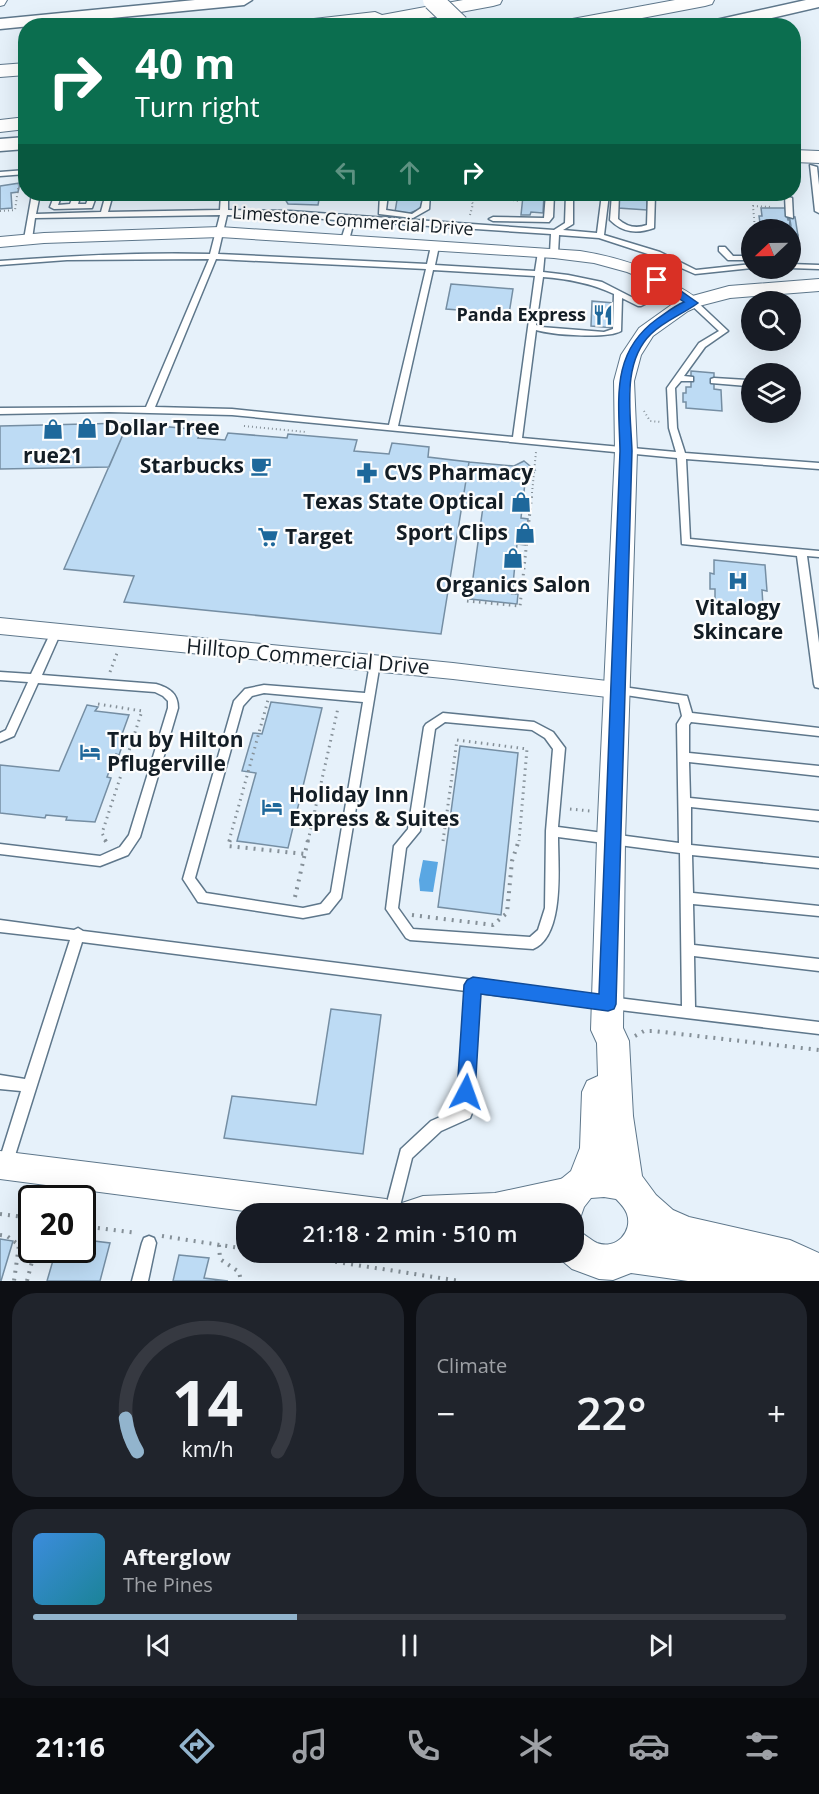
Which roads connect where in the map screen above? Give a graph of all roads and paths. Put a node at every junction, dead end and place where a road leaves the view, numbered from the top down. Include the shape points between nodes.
1 (244, 0) edge
2 (433, 0) edge
3 (493, 0) edge
4 (705, 0) edge
5 (202, 2) edge
6 (819, 2) edge
7 (410, 14) junction
8 (55, 18) edge
9 (375, 18) edge
10 (391, 18) edge
11 (451, 18) edge
12 (609, 18) edge
13 (748, 18) edge
14 (18, 22) edge
15 (0, 24) edge
16 (18, 70) edge
17 (0, 71) edge
18 (18, 107) edge
19 (0, 108) edge
20 (18, 124) edge
21 (0, 126) edge
22 (18, 144) edge
23 (0, 145) edge
24 (811, 164) edge
25 (18, 173) edge
26 (0, 174) edge
27 (18, 181) edge
28 (9, 182) dead end
29 (18, 188) edge
30 (35, 201) edge
31 (56, 201) edge
32 (78, 201) edge
33 (81, 201) edge
34 (91, 201) edge
35 (107, 201) edge
36 (225, 201) edge
37 (376, 201) edge
38 (383, 201) edge
39 (427, 201) edge
40 (471, 201) edge
41 (519, 201) edge
42 (550, 201) edge
43 (570, 201) edge
44 (605, 201) edge
45 (615, 201) edge
46 (652, 201) edge
47 (788, 201) edge
48 (78, 207) junction
49 (772, 207) dead end
50 (517, 210) dead end
51 (0, 211) edge
52 (819, 211) edge
53 (104, 213) junction
54 (224, 213) junction
55 (33, 216) junction
56 (790, 216) dead end
57 (351, 219) junction
58 (493, 219) dead end
59 (754, 219) edge
60 (372, 220) junction
61 (469, 222) dead end
62 (220, 232) junction
63 (555, 232) junction
64 (600, 236) junction
65 (28, 239) junction
66 (345, 240) junction
67 (0, 242) edge
68 (435, 246) junction
69 (722, 249) dead end
70 (548, 252) junction
71 (214, 255) junction
72 (741, 258) edge
73 (0, 263) edge
74 (801, 266) edge
75 (741, 267) edge
76 (819, 267) edge
77 (429, 268) junction
78 (538, 274) junction
79 (819, 285) edge
80 (795, 287) junction
81 (618, 293) junction
82 (819, 293) edge
83 (692, 303) junction
84 (641, 304) dead end
85 (532, 326) junction
86 (678, 378) junction
87 (690, 379) dead end
88 (714, 381) dead end
89 (741, 383) edge
90 (149, 410) junction
91 (0, 411) edge
92 (642, 411) dead end
93 (663, 422) dead end
94 (237, 425) dead end
95 (393, 428) junction
96 (316, 433) dead end
97 (518, 440) junction
98 (536, 451) dead end
99 (626, 451) junction
100 (681, 455) junction
101 (819, 466) edge
102 (802, 553) junction
103 (819, 554) edge
104 (467, 601) dead end
105 (0, 626) edge
106 (56, 632) junction
107 (117, 652) dead end
108 (375, 663) junction
109 (109, 673) dead end
110 (0, 676) edge
111 (34, 679) junction
112 (819, 684) edge
113 (616, 690) junction
114 (369, 698) junction
115 (268, 699) dead end
116 (98, 704) dead end
117 (338, 707) dead end
118 (688, 717) junction
119 (819, 732) edge
120 (0, 738) edge
121 (684, 757) junction
122 (819, 771) edge
123 (685, 802) junction
124 (570, 809) dead end
125 (590, 811) dead end
126 (819, 816) edge
127 (552, 831) junction
128 (611, 840) junction
129 (443, 842) dead end
130 (108, 845) dead end
131 (0, 849) edge
132 (685, 849) junction
133 (305, 854) junction
134 (819, 863) edge
135 (295, 897) dead end
136 (687, 898) junction
137 (819, 911) edge
138 (410, 914) dead end
139 (0, 926) edge
140 (78, 934) junction
141 (688, 950) junction
142 (819, 965) edge
143 (473, 985) junction
144 (689, 1013) junction
145 (615, 1025) junction
146 (819, 1028) edge
147 (819, 1050) edge
148 (0, 1082) edge
149 (31, 1086) junction
150 (2, 1166) edge
151 (574, 1195) edge
152 (634, 1195) junction
153 (298, 1203) edge
154 (394, 1203) edge
155 (522, 1203) edge
156 (0, 1214) edge
157 (18, 1216) edge
158 (0, 1235) edge
159 (149, 1243) dead end
160 (219, 1245) dead end
161 (584, 1261) edge
162 (32, 1263) edge
163 (343, 1263) edge
164 (622, 1267) edge
165 (813, 1270) edge
166 (14, 1281) edge
167 (27, 1281) edge
168 (140, 1281) edge
169 (241, 1281) edge
170 (459, 1281) edge

1 - 5 main road
2 - 11 main road, bridge
3 - 7 highway
4 - 12 highway
5 - 8 main road
6 - 13 main road
7 - 9 highway
7 - 10 highway
14 - 15 main road
16 - 17 highway
18 - 19 highway
20 - 21 highway
22 - 23 main road
24 - 52 lane
25 - 26 lane
27 - 28 path
29 - 51 path via 15,210
30 - 55 lane
31 - 48 lane via 54,207
32 - 48 lane
33 - 48 lane
34 - 48 lane via 90,206
35 - 53 lane
36 - 54 lane
37 - 60 lane
38 - 39 lane via 382,212 413,216 425,209
40 - 61 path
41 - 50 path
42 - 58 lane via 546,220
43 - 63 lane via 569,224
44 - 64 lane
45 - 46 lane via 614,220 632,230 651,226
47 - 56 lane
49 - 59 path via 753,206
53 - 54 lane
53 - 55 lane
54 - 57 lane
54 - 62 lane
55 - 65 lane
57 - 60 lane
57 - 66 lane
60 - 63 lane
62 - 65 street, Limestone Commercial Drive
62 - 66 street, Limestone Commercial Drive
62 - 71 lane
63 - 64 lane
63 - 70 lane
64 - 75 lane via 657,254 695,272
65 - 67 street, Limestone Commercial Drive
66 - 68 street, Limestone Commercial Drive
68 - 70 street, Limestone Commercial Drive
68 - 77 lane
69 - 72 lane via 731,258
70 - 78 lane
70 - 83 street, Limestone Commercial Drive via 636,269
71 - 73 lane via 73,257
71 - 77 lane
71 - 90 lane
74 - 76 lane
77 - 78 lane
77 - 95 lane
78 - 81 lane via 599,284
78 - 85 lane
79 - 80 street
80 - 82 street
80 - 83 street via 729,292
81 - 84 lane
81 - 85 lane via 614,333
83 - 86 lane via 724,331 702,345
83 - 99 street via 646,332 631,355 624,381
85 - 97 lane
86 - 87 lane
86 - 100 lane via 671,388 672,421
88 - 89 lane
90 - 91 lane
90 - 95 lane via 232,412
92 - 93 path via 650,421
94 - 96 path
95 - 97 lane
97 - 99 lane
98 - 104 path via 520,606
99 - 100 lane
99 - 113 street
100 - 101 lane
100 - 102 lane via 685,542
102 - 103 lane
102 - 112 lane
105 - 106 street, Hilltop Commercial Drive
106 - 108 street, Hilltop Commercial Drive
106 - 111 lane
107 - 109 path
108 - 113 street, Hilltop Commercial Drive
108 - 114 lane
110 - 111 lane
111 - 120 lane via 10,733
111 - 131 lane via 156,688 173,700 173,708 134,837 124,851 100,861
113 - 118 lane via 683,699
113 - 128 street
114 - 114 lane via 337,894 325,909 303,913 202,898 189,879 238,704 249,692 264,689
115 - 133 path via 228,846
116 - 130 path via 142,711 102,833
117 - 133 path
118 - 119 lane
118 - 121 lane via 683,724
121 - 122 lane
121 - 123 lane
123 - 126 lane
123 - 132 lane
124 - 125 path
127 - 127 lane via 559,748 549,735 534,726 443,717 430,727 414,831 400,846 392,909 410,934 533,943 543,933 551,908
127 - 128 lane
128 - 132 lane
128 - 145 street
129 - 138 path via 458,740 527,749 507,914 493,925
132 - 134 lane
132 - 136 lane
133 - 135 path
136 - 137 lane
136 - 141 lane
139 - 140 lane
140 - 143 lane
140 - 149 lane
141 - 142 lane
141 - 144 lane
143 - 145 lane
143 - 154 lane via 465,1113 436,1126 406,1154
144 - 145 lane
144 - 146 lane
145 - 147 path via 637,1033 654,1031
145 - 151 street via 598,1040 597,1148
145 - 152 street via 616,1116
148 - 149 lane
149 - 150 lane
150 - 153 street
151 - 152 street via 597,1178
151 - 155 street
152 - 164 street via 644,1233 641,1245
152 - 165 street via 660,1223 687,1235 790,1258
156 - 157 path
158 - 166 path via 19,1245
159 - 168 lane
160 - 169 path via 220,1259 240,1272
161 - 164 street
162 - 167 path
163 - 170 path
164 - 165 street via 793,1276

